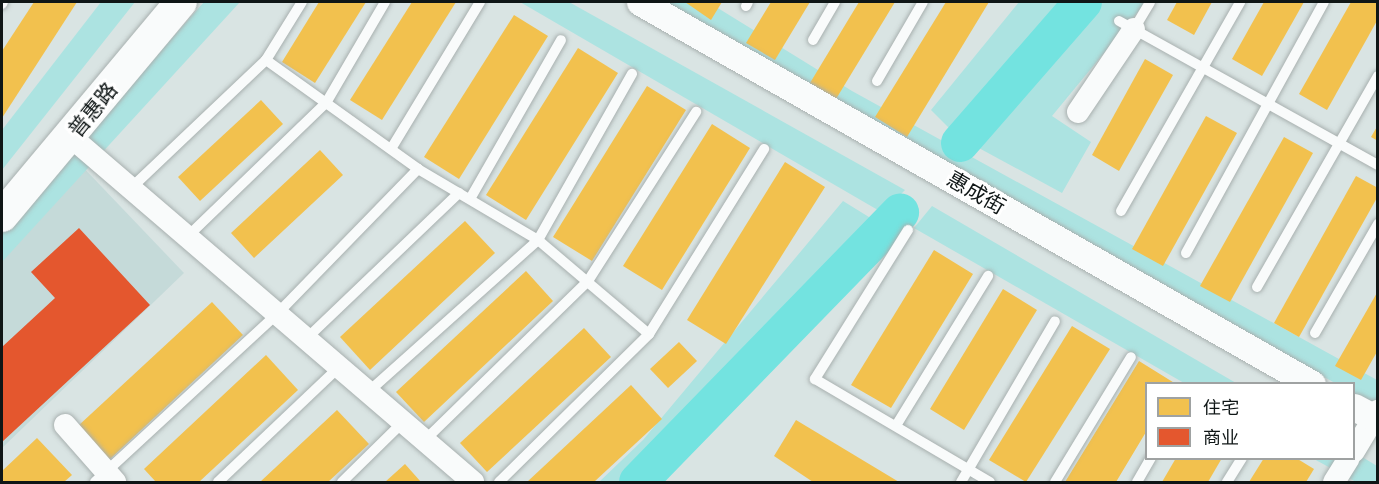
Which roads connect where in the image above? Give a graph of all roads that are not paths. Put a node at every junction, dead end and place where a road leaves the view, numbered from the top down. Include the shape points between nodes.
1 (181, 2) edge
2 (302, 2) edge
3 (385, 2) edge
4 (480, 2) edge
5 (640, 2) edge
6 (835, 2) edge
7 (923, 2) edge
8 (1150, 2) edge
9 (1240, 2) edge
10 (1324, 2) edge
11 (1127, 25) junction
12 (561, 40) dead end
13 (813, 40) dead end
14 (266, 60) junction
15 (1201, 67) junction
16 (632, 74) dead end
17 (1377, 76) edge
18 (877, 81) dead end
19 (326, 103) junction
20 (1267, 104) junction
21 (696, 112) dead end
22 (1077, 112) dead end
23 (71, 137) junction
24 (1339, 144) junction
25 (391, 149) junction
26 (764, 149) dead end
27 (1377, 165) edge
28 (418, 169) junction
29 (129, 190) junction
30 (459, 193) junction
31 (470, 199) junction
32 (1121, 211) dead end
33 (2, 216) edge
34 (1377, 224) edge
35 (908, 230) dead end
36 (186, 239) junction
37 (538, 240) junction
38 (1186, 253) dead end
39 (988, 276) dead end
40 (588, 281) junction
41 (1257, 286) dead end
42 (276, 315) junction
43 (1055, 321) dead end
44 (1315, 333) dead end
45 (650, 334) junction
46 (305, 340) junction
47 (1131, 357) dead end
48 (338, 368) junction
49 (1308, 382) edge
50 (367, 393) junction
51 (1370, 414) edge
52 (402, 423) junction
53 (897, 424) junction
54 (65, 425) dead end
55 (424, 441) junction
56 (1355, 447) edge
57 (1150, 460) edge
58 (1241, 460) edge
59 (1348, 460) edge
60 (968, 471) junction
61 (106, 479) edge
62 (218, 483) edge
63 (342, 483) edge
64 (473, 483) edge
65 (499, 483) edge
66 (961, 483) edge
67 (990, 483) edge
68 (1056, 483) edge
69 (1137, 483) edge
70 (1227, 483) edge
71 (1334, 483) edge

1 - 23 main road, 普惠路
2 - 14 lane
3 - 19 lane
4 - 25 lane
5 - 49 street, 惠成街
6 - 13 lane
7 - 18 lane
8 - 11 lane
9 - 15 lane
10 - 20 lane
11 - 15 lane
11 - 22 street
12 - 31 lane
14 - 19 lane
14 - 29 lane
15 - 20 lane
15 - 32 lane
16 - 37 lane
17 - 24 lane
19 - 25 lane
19 - 36 lane
20 - 24 lane
20 - 38 lane
21 - 40 lane
23 - 29 street
23 - 33 main road, 普惠路
24 - 27 lane
24 - 41 lane
25 - 28 lane
26 - 45 lane
28 - 30 lane
28 - 42 lane
29 - 36 street
30 - 31 lane
30 - 46 lane
31 - 37 lane
34 - 44 lane
35 - 53 lane via 815,379
36 - 42 street
37 - 40 lane
37 - 50 lane
39 - 53 lane
40 - 45 lane
40 - 55 lane
42 - 46 street
42 - 61 lane
43 - 60 lane
45 - 65 lane
46 - 48 street
47 - 68 lane
48 - 50 street
48 - 62 lane
50 - 52 street
51 - 56 street
52 - 55 street
52 - 63 lane
53 - 60 lane
54 - 61 street
55 - 64 street
57 - 69 lane
58 - 70 lane
59 - 71 street
60 - 66 lane
60 - 67 lane

